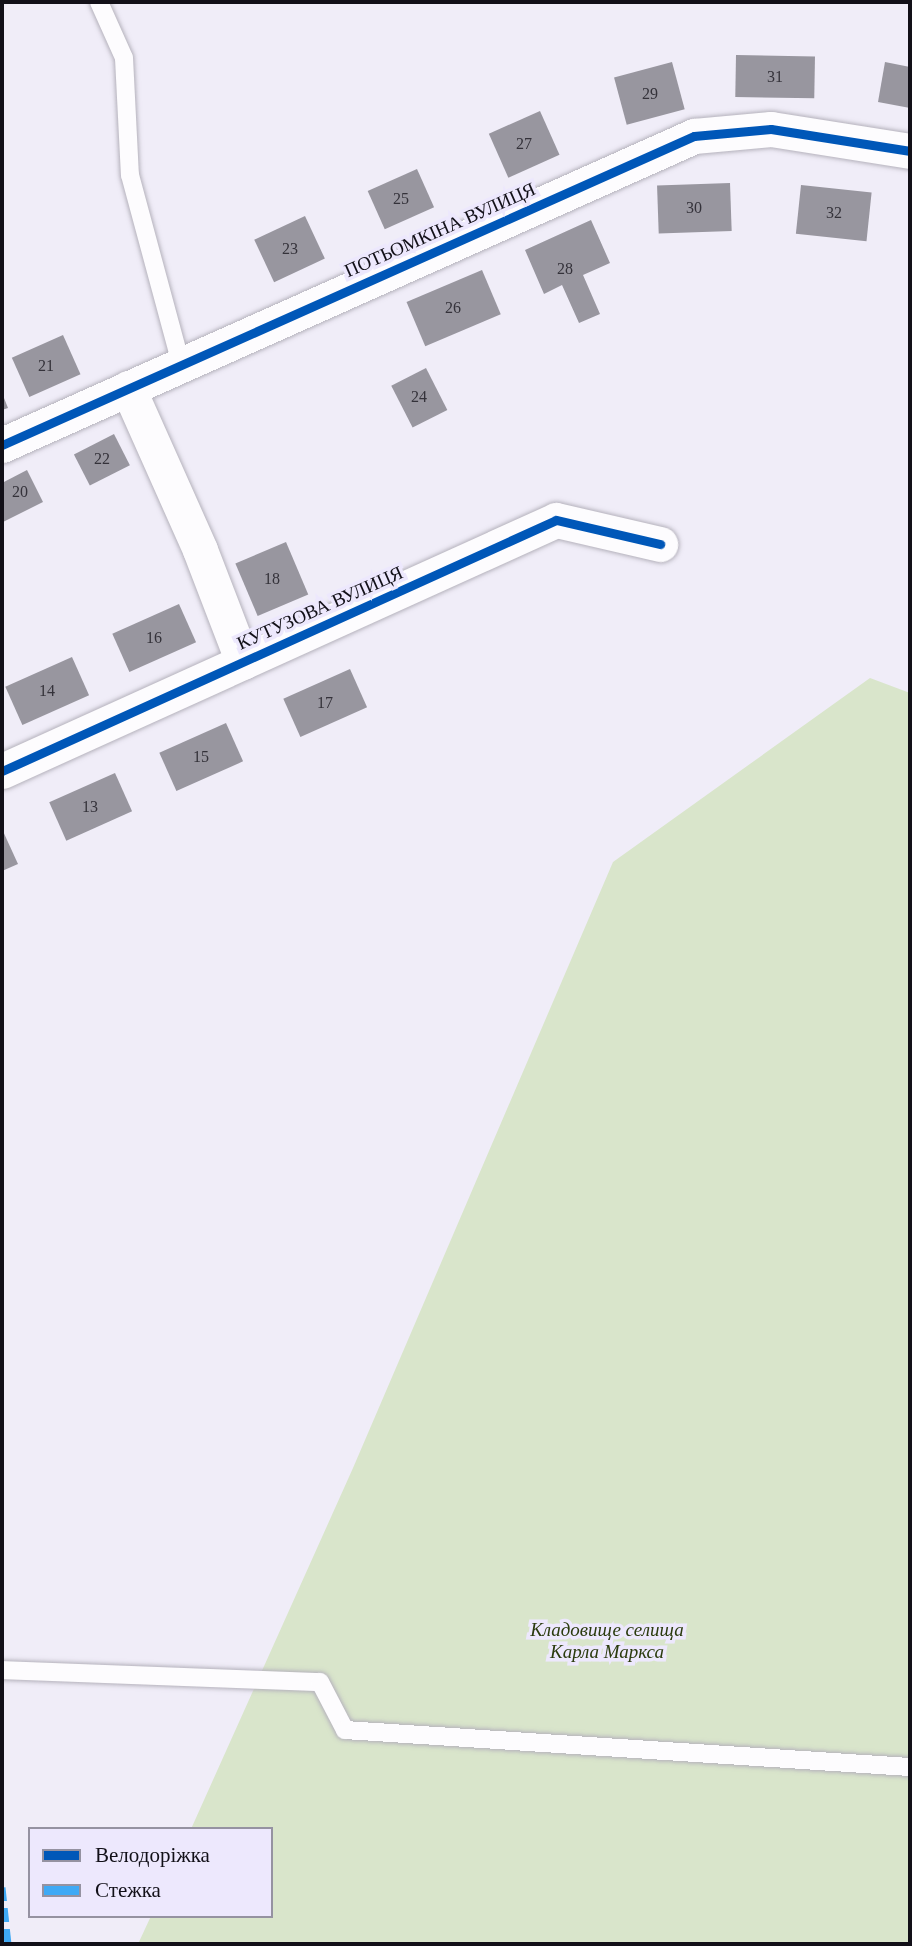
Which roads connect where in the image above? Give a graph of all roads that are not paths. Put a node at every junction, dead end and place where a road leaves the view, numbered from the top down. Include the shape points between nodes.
1 (99, 2) edge
2 (910, 151) edge
3 (181, 364) junction
4 (128, 388) junction
5 (2, 445) edge
6 (660, 544) dead end
7 (243, 662) junction
8 (2, 771) edge
9 (2, 1670) edge
10 (910, 1767) edge

1 - 3 lane via 124,58 130,174
2 - 3 street, ПОТЬОМКІНА ВУЛИЦЯ via 771,129 694,136
3 - 4 street, ПОТЬОМКІНА ВУЛИЦЯ
4 - 5 street, ПОТЬОМКІНА ВУЛИЦЯ
4 - 7 street via 200,550
6 - 7 street, КУТУЗОВА ВУЛИЦЯ via 556,520
7 - 8 street, КУТУЗОВА ВУЛИЦЯ
9 - 10 lane via 320,1682 345,1730

